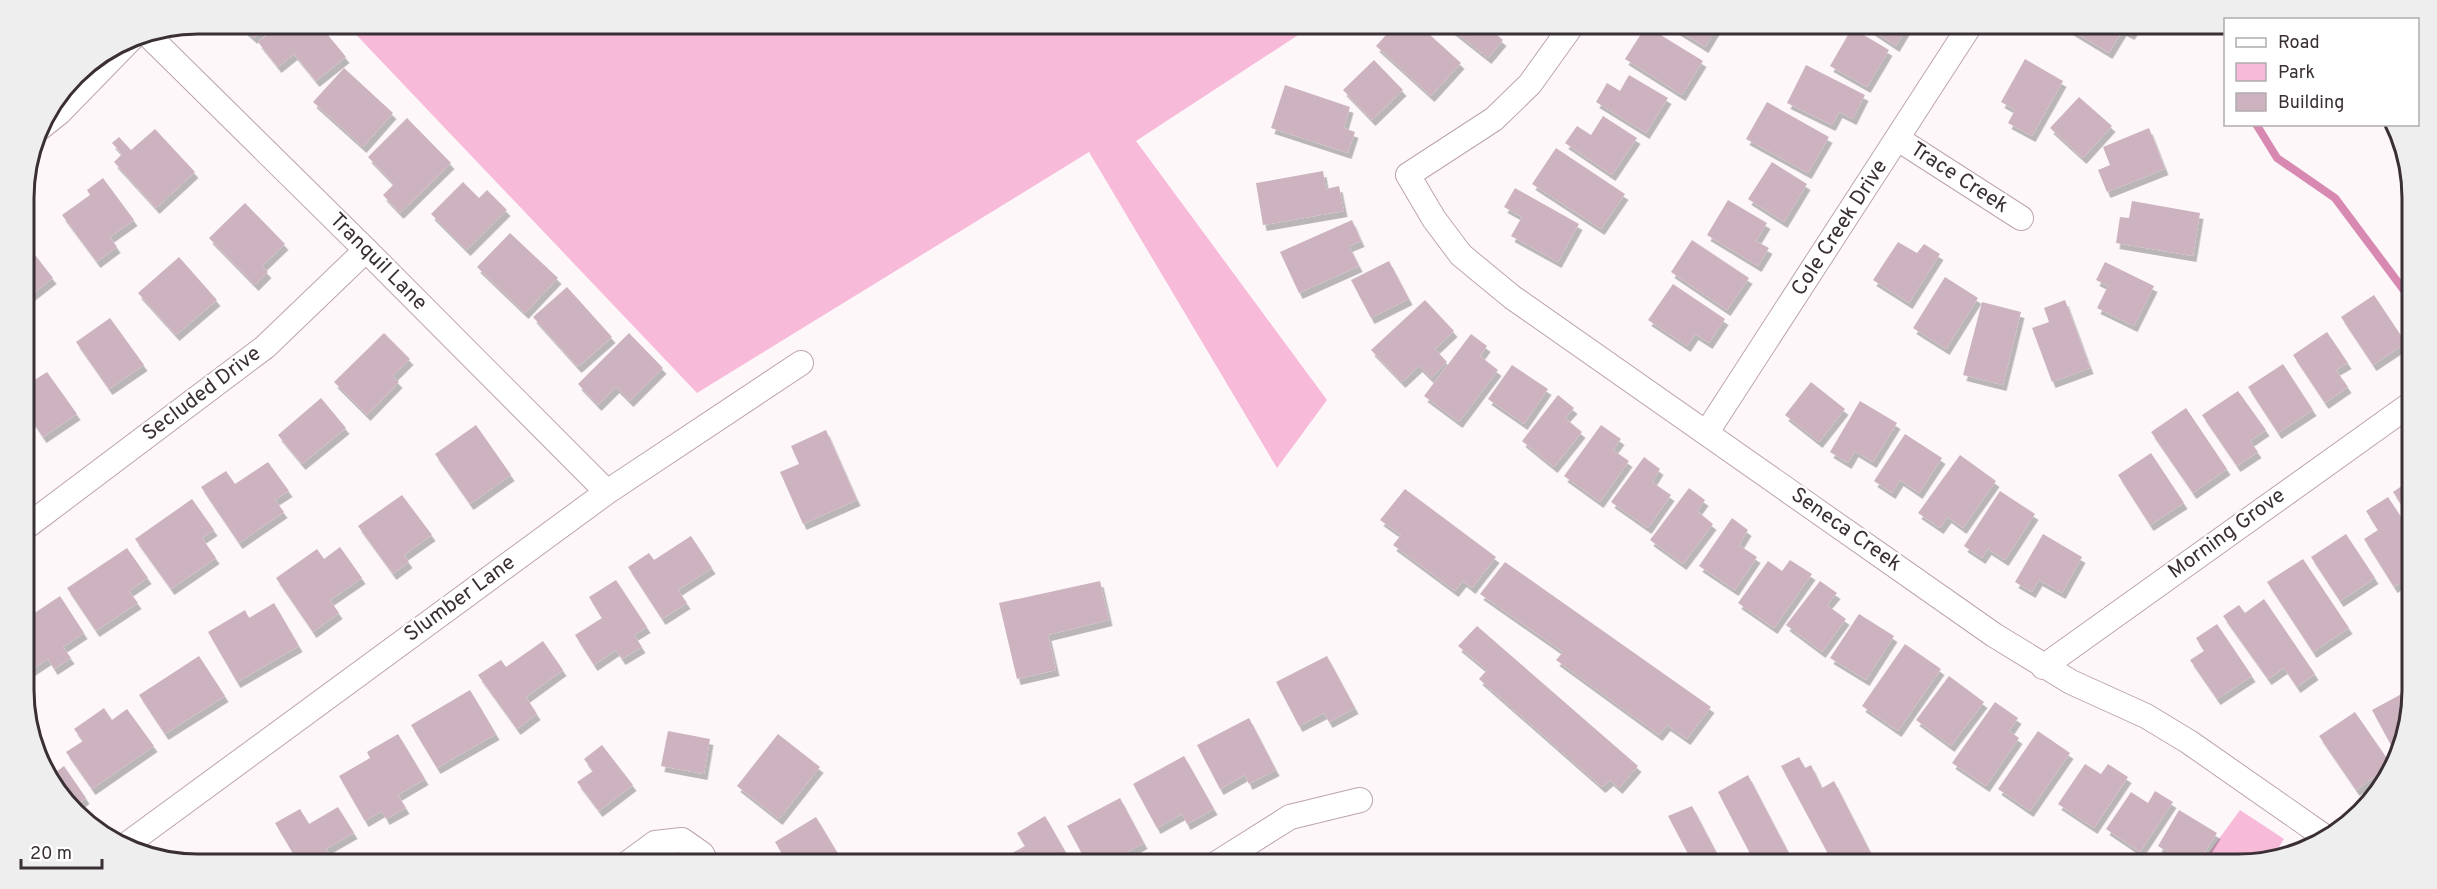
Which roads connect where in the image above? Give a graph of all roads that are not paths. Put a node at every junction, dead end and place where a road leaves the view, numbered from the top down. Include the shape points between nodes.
1 (1566, 34) edge
2 (1965, 34) edge
3 (154, 41) edge
4 (112, 59) edge
5 (57, 114) edge
6 (1898, 139) junction
7 (2020, 218) dead end
8 (366, 250) junction
9 (801, 363) dead end
10 (2402, 410) edge
11 (1707, 432) junction
12 (608, 492) junction
13 (34, 521) edge
14 (2043, 667) junction
15 (1360, 800) dead end
16 (2320, 834) edge
17 (131, 840) edge
18 (640, 854) edge
19 (702, 854) edge
20 (1231, 854) edge

1 - 11 street, Seneca Creek via 1530,84 1494,119 1408,175 1461,255 1512,297
2 - 6 street, Cole Creek Drive
3 - 8 street, Tranquil Lane
4 - 5 street
6 - 7 street, Trace Creek
6 - 11 street, Cole Creek Drive
8 - 12 street, Tranquil Lane
8 - 13 street, Secluded Drive via 265,347
9 - 12 street, Slumber Lane
10 - 14 street, Morning Grove
11 - 14 street, Seneca Creek
12 - 17 street, Slumber Lane
14 - 16 street, Seneca Creek via 2163,727
15 - 20 street via 1290,817
18 - 19 street via 655,843 682,840

